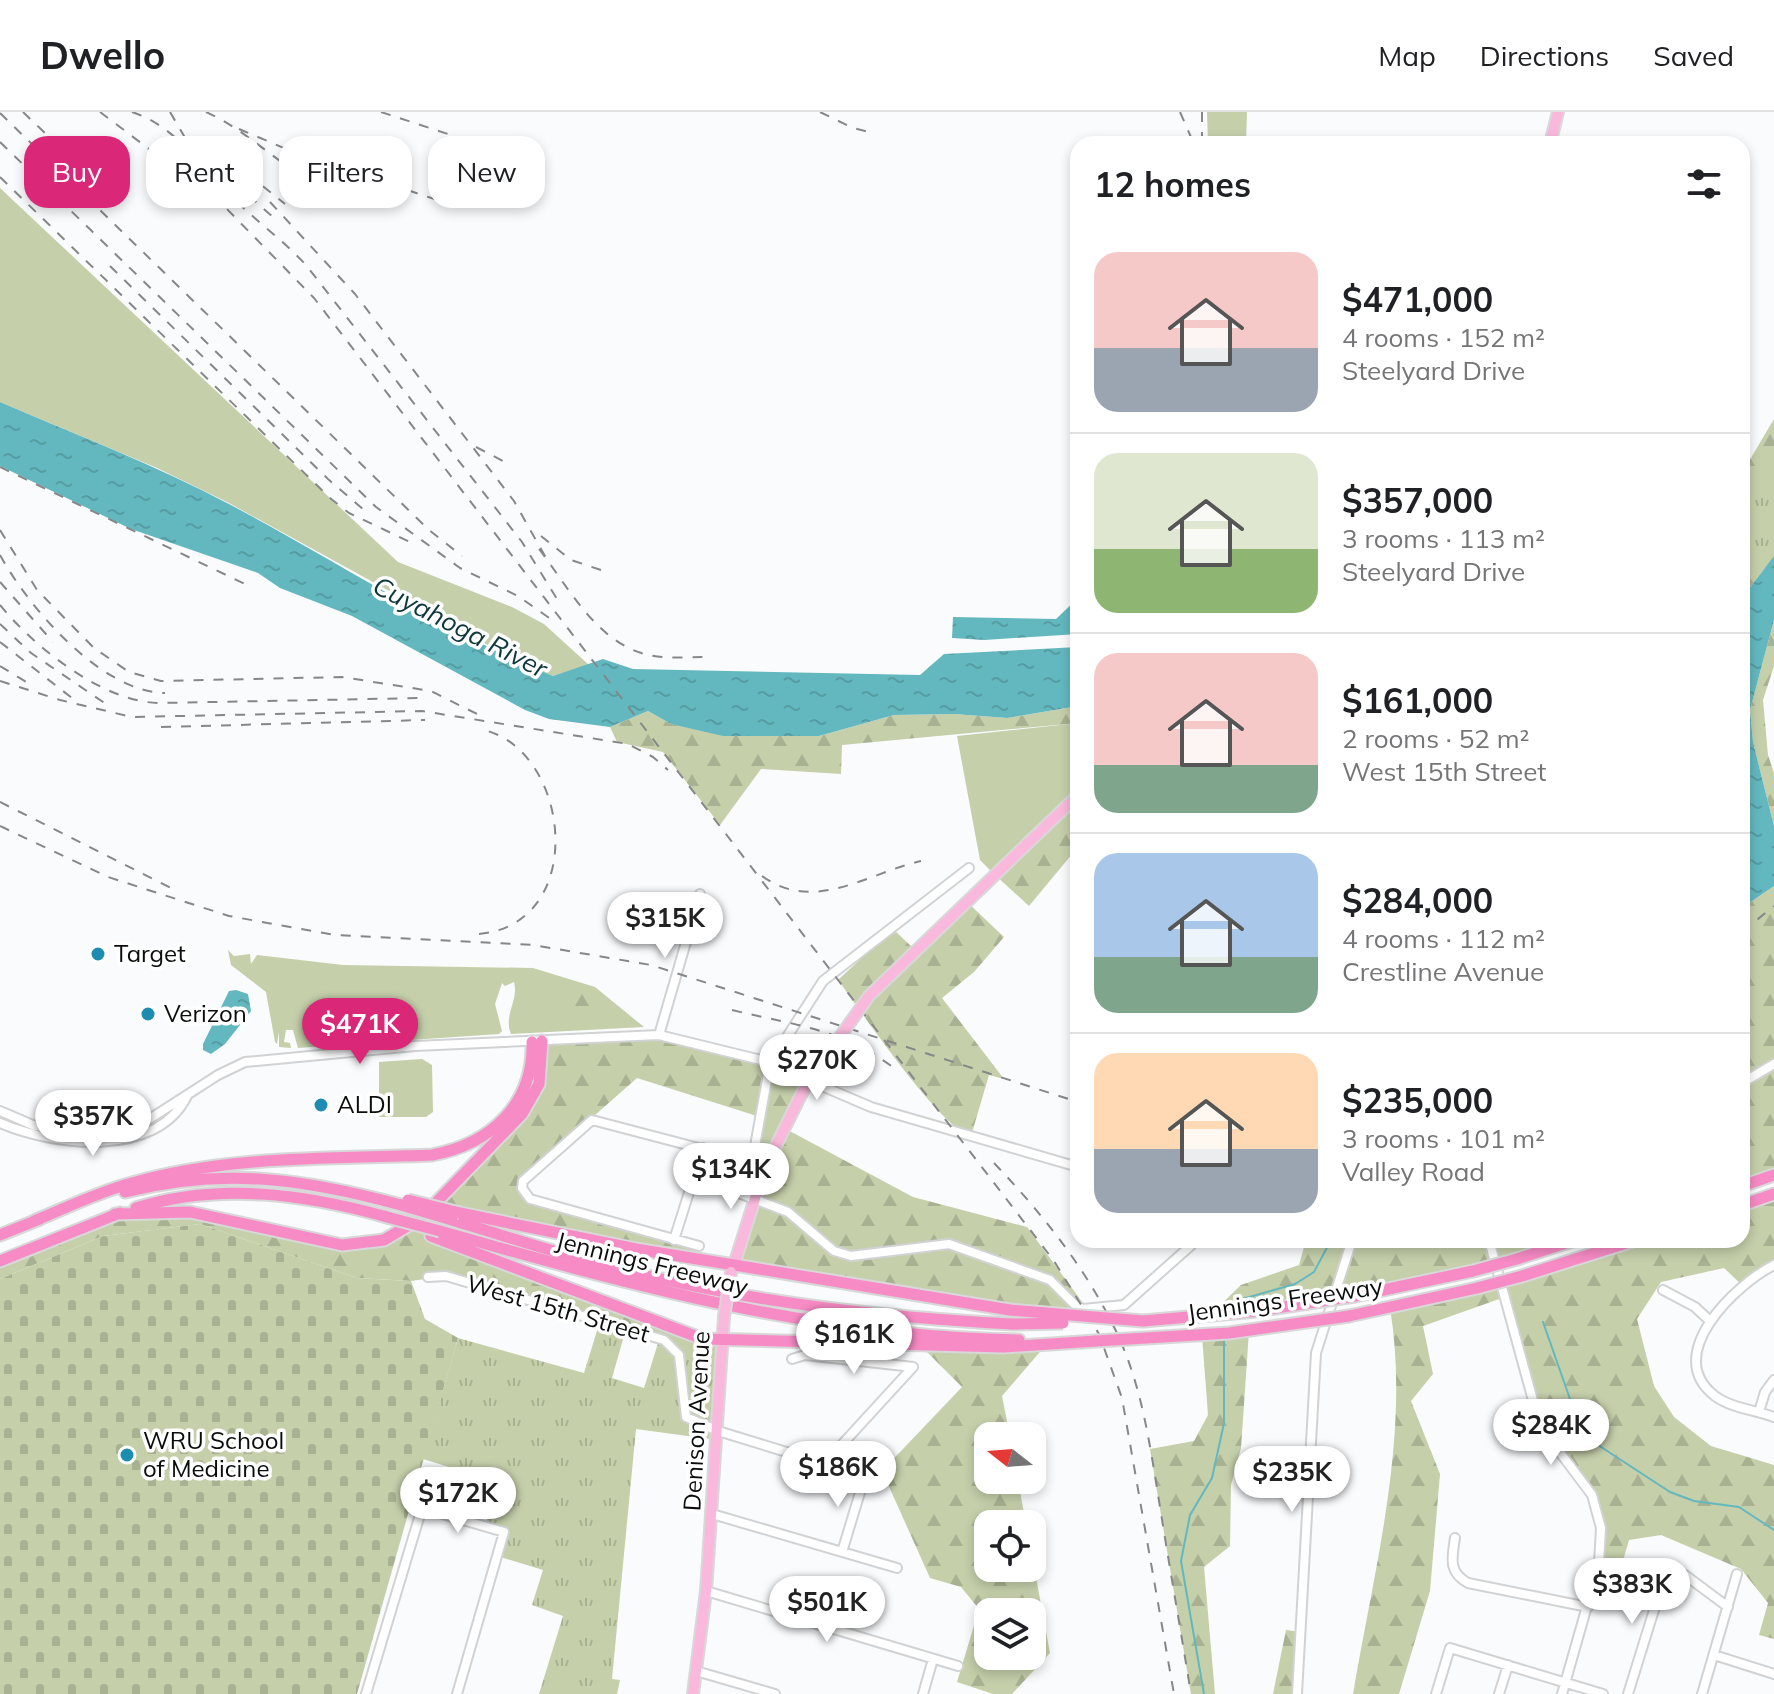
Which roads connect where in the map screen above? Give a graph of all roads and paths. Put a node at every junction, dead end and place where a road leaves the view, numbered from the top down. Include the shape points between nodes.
1 (1558, 112) edge
2 (1552, 136) edge
3 (1070, 803) edge
4 (969, 868) dead end
5 (700, 894) dead end
6 (659, 1035) junction
7 (537, 1042) junction
8 (770, 1063) junction
9 (1774, 1064) edge
10 (1750, 1078) edge
11 (188, 1094) junction
12 (0, 1111) edge
13 (0, 1123) edge
14 (703, 1148) junction
15 (1070, 1165) edge
16 (1774, 1175) edge
17 (694, 1176) junction
18 (1750, 1183) edge
19 (1774, 1194) edge
20 (754, 1198) junction
21 (1750, 1202) edge
22 (115, 1214) junction
23 (456, 1217) junction
24 (34, 1221) junction
25 (435, 1233) junction
26 (0, 1235) edge
27 (674, 1240) junction
28 (699, 1246) dead end
29 (1188, 1248) edge
30 (1349, 1248) edge
31 (1491, 1248) edge
32 (1551, 1248) edge
33 (1611, 1248) edge
34 (0, 1261) edge
35 (1774, 1265) edge
36 (732, 1268) junction
37 (428, 1277) dead end
38 (1663, 1290) dead end
39 (1143, 1321) junction
40 (1710, 1321) junction
41 (721, 1339) junction
42 (1004, 1344) junction
43 (792, 1359) dead end
44 (1774, 1380) edge
45 (1759, 1412) junction
46 (1774, 1417) edge
47 (718, 1431) junction
48 (825, 1463) junction
49 (712, 1514) junction
50 (1455, 1538) dead end
51 (842, 1552) junction
52 (897, 1568) dead end
53 (1737, 1574) dead end
54 (706, 1591) junction
55 (1588, 1607) junction
56 (1728, 1607) junction
57 (1714, 1655) junction
58 (933, 1659) junction
59 (1508, 1665) junction
60 (958, 1666) dead end
61 (696, 1671) junction
62 (1774, 1674) edge
63 (1566, 1683) junction
64 (366, 1694) edge
65 (457, 1694) edge
66 (693, 1694) edge
67 (775, 1694) edge
68 (923, 1694) edge
69 (1297, 1694) edge
70 (1436, 1694) edge
71 (1499, 1694) edge
72 (1562, 1694) edge
73 (1603, 1694) edge
74 (1628, 1694) edge
75 (1702, 1694) edge

1 - 2 main road
3 - 20 main road, Denison Avenue, bridge via 869,996 807,1083
4 - 8 street via 823,981
5 - 6 street
6 - 7 street
6 - 8 street
7 - 11 street via 245,1062
7 - 22 highway via 539,1084 522,1114 421,1218 384,1240 342,1245 190,1212
7 - 24 highway via 520,1099 490,1131 454,1150 178,1172 120,1187
8 - 14 street via 753,1151 743,1159
8 - 15 street via 871,1107
9 - 10 street
11 - 12 street via 148,1120 94,1132 35,1126
11 - 13 street via 170,1119 120,1139 66,1142
14 - 17 street
14 - 27 street via 592,1120 525,1176 522,1188 530,1199
16 - 18 highway
17 - 20 street
17 - 27 street
19 - 21 highway
20 - 29 street via 788,1212 834,1251 862,1254 949,1244 1050,1280 1083,1309 1124,1305
20 - 36 main road, Denison Avenue
22 - 25 highway, bridge via 177,1198 242,1193 304,1197
22 - 34 highway
23 - 24 highway, bridge via 333,1186 269,1178 194,1179 101,1199
23 - 36 highway
23 - 39 highway, Jennings Freeway, bridge via 620,1270 748,1297 1012,1324
24 - 26 highway
25 - 41 highway via 703,1339
25 - 42 highway, Jennings Freeway via 715,1304 854,1328
27 - 28 street
30 - 69 street via 1316,1353
31 - 55 street via 1540,1426 1597,1509 1602,1539
32 - 39 highway, Jennings Freeway, bridge via 1355,1296
33 - 42 highway, Jennings Freeway, bridge via 1477,1288 1349,1316 1229,1333
35 - 40 street
36 - 39 highway, bridge via 1010,1310
36 - 41 main road, Denison Avenue, bridge
37 - 47 street, West 15th Street via 446,1276 664,1340 679,1355 686,1417
38 - 40 street
40 - 45 street via 1696,1351 1701,1377 1716,1397
41 - 42 highway
41 - 47 main road, Denison Avenue
43 - 48 street via 805,1355 913,1367
44 - 45 street
45 - 46 street
47 - 48 street
47 - 49 main road, Denison Avenue
48 - 51 street via 865,1476
49 - 51 street
49 - 54 main road, Denison Avenue
50 - 55 street via 1456,1577
51 - 52 street
53 - 56 street
54 - 58 street
54 - 61 main road, Denison Avenue
55 - 63 street
56 - 57 street
56 - 74 street via 1667,1568
57 - 62 street
57 - 75 street
58 - 60 street
58 - 68 street
59 - 63 street
59 - 70 street via 1450,1648
59 - 71 street
61 - 66 main road, Denison Avenue
61 - 67 street
63 - 72 street
63 - 73 street
64 - 65 street via 422,1508 504,1532

